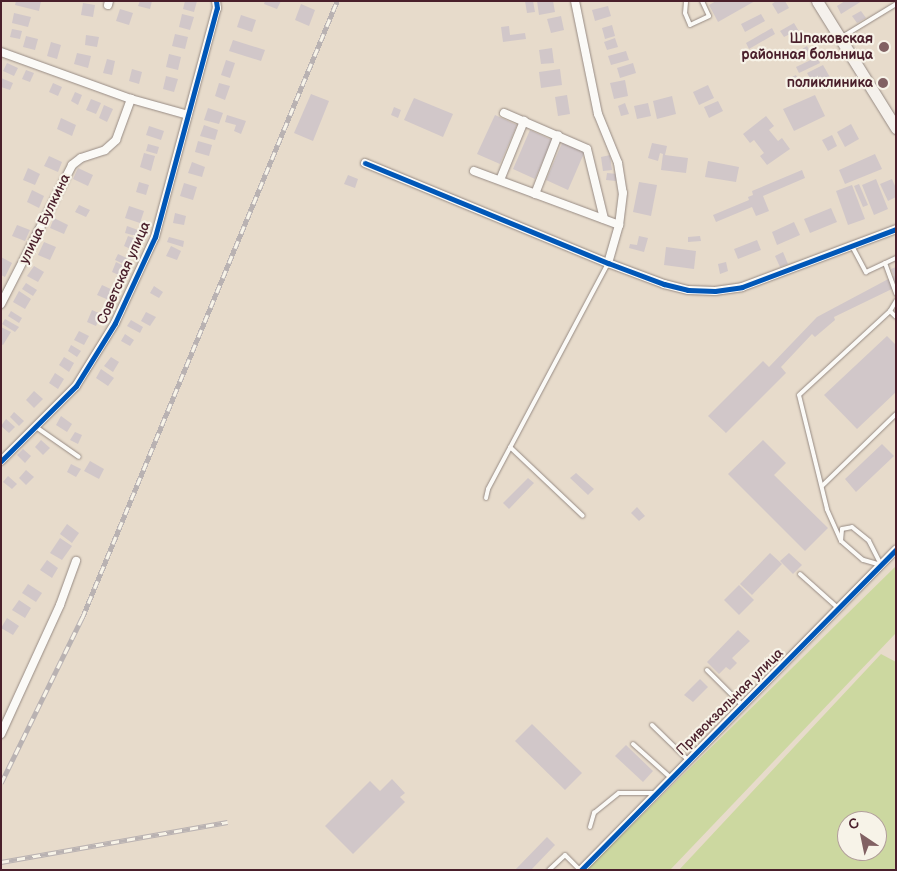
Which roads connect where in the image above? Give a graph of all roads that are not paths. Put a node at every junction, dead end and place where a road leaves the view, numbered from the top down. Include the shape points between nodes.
1 (216, 1) edge
2 (574, 1) edge
3 (702, 1) edge
4 (817, 1) edge
5 (686, 2) edge
6 (896, 4) edge
7 (840, 38) junction
8 (1, 52) edge
9 (131, 99) junction
10 (504, 113) dead end
11 (188, 116) junction
12 (524, 121) junction
13 (896, 128) edge
14 (558, 135) junction
15 (366, 163) dead end
16 (474, 170) dead end
17 (500, 180) junction
18 (535, 194) junction
19 (604, 220) junction
20 (619, 225) junction
21 (896, 229) edge
22 (852, 246) junction
23 (896, 258) edge
24 (608, 263) junction
25 (884, 263) junction
26 (896, 294) edge
27 (896, 301) edge
28 (1, 304) edge
29 (890, 311) junction
30 (896, 317) edge
31 (896, 414) edge
32 (35, 427) junction
33 (510, 447) junction
34 (79, 457) dead end
35 (1, 461) edge
36 (822, 486) junction
37 (486, 498) dead end
38 (583, 516) dead end
39 (841, 541) junction
40 (896, 550) edge
41 (76, 561) dead end
42 (881, 565) junction
43 (800, 574) dead end
44 (838, 608) junction
45 (707, 670) dead end
46 (742, 705) junction
47 (652, 725) dead end
48 (1, 734) edge
49 (632, 744) dead end
50 (688, 760) junction
51 (671, 778) junction
52 (656, 793) junction
53 (590, 827) dead end
54 (549, 870) edge
55 (581, 870) edge

1 - 11 street, Советская улица via 217,8
2 - 20 street via 598,114 618,162 623,193
3 - 5 lane via 709,16 690,25 685,13
4 - 7 main road
6 - 7 lane
7 - 13 main road
8 - 9 street
9 - 11 street
9 - 28 street, улица Булкина via 116,140 105,150 81,158 72,165
10 - 12 street
11 - 32 street, Советская улица via 155,237 115,323 76,386
12 - 14 street
12 - 17 street
14 - 18 street
14 - 19 street via 587,149
15 - 24 street
16 - 17 street
17 - 18 street
18 - 19 street
19 - 20 street
20 - 24 street
21 - 22 street
22 - 24 street via 750,284 714,291 688,290 664,284
22 - 25 lane via 866,272
23 - 25 lane
24 - 33 lane
25 - 26 lane
27 - 29 lane
29 - 30 lane
29 - 36 lane via 799,395
31 - 36 lane
32 - 34 lane
32 - 35 street, Советская улица
33 - 37 lane
33 - 38 lane
36 - 39 lane via 827,509
39 - 42 lane via 862,560
39 - 42 lane via 842,529 852,527 868,540
40 - 42 street, Привокзальная улица
41 - 48 street via 60,605
42 - 44 street, Привокзальная улица
43 - 44 lane
44 - 46 street, Привокзальная улица
45 - 46 lane
46 - 50 street, Привокзальная улица
47 - 50 lane
49 - 51 lane
50 - 51 street, Привокзальная улица
51 - 52 street, Привокзальная улица
52 - 53 lane via 619,793 594,813
52 - 55 street, Привокзальная улица
54 - 55 lane via 565,855

